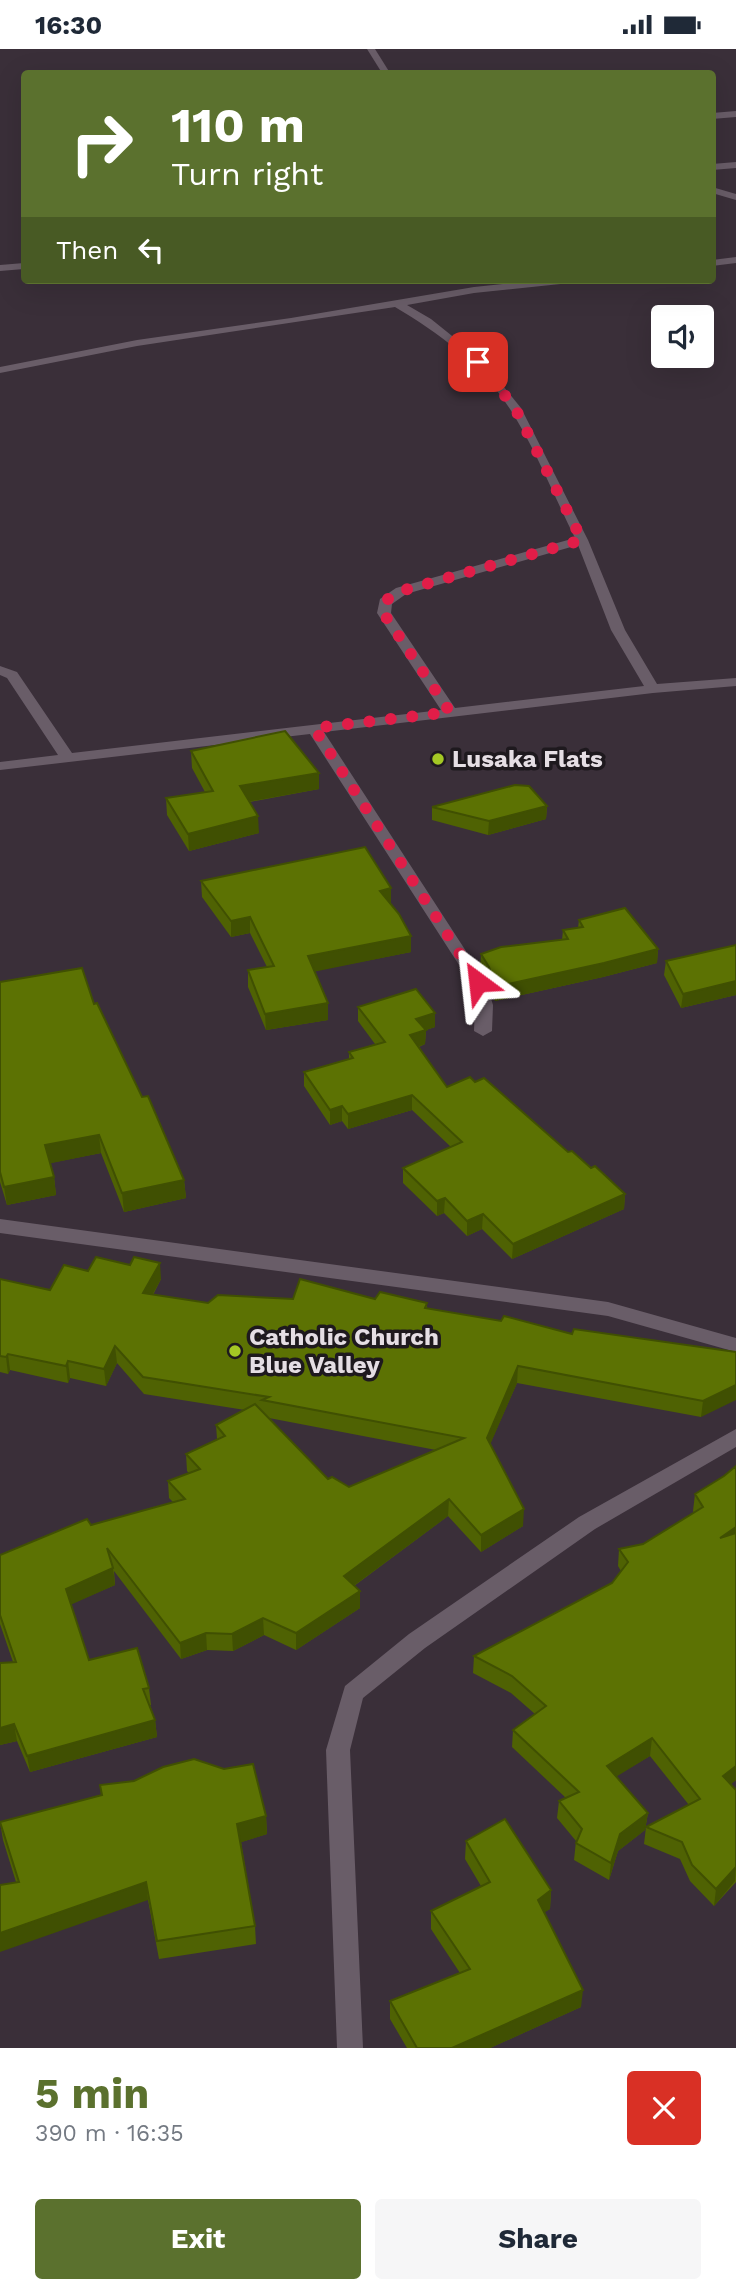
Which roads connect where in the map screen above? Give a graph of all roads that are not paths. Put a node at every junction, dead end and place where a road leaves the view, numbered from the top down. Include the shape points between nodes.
1 (371, 49) edge
2 (384, 70) edge
3 (736, 114) edge
4 (716, 115) edge
5 (736, 165) edge
6 (716, 167) edge
7 (716, 191) edge
8 (736, 197) edge
9 (736, 260) edge
10 (716, 262) edge
11 (21, 265) edge
12 (0, 268) edge
13 (532, 284) edge
14 (397, 303) junction
15 (0, 370) edge
16 (582, 540) junction
17 (0, 670) edge
18 (736, 682) edge
19 (653, 689) junction
20 (450, 712) junction
21 (314, 728) junction
22 (68, 757) junction
23 (0, 766) edge
24 (484, 1031) dead end
25 (0, 1226) edge
26 (736, 1345) edge
27 (736, 1437) edge
28 (350, 2048) edge

1 - 2 street
3 - 4 street
5 - 6 street
7 - 8 street
9 - 10 street
11 - 12 street
13 - 14 street
14 - 15 street via 137,343
14 - 16 street via 478,362 515,408
16 - 19 street via 618,630
16 - 20 street via 401,591 385,601 384,614
17 - 22 street via 12,675
18 - 19 street
19 - 20 street
20 - 21 street
21 - 22 street
21 - 24 street via 478,982
22 - 23 street
25 - 26 street via 608,1310
27 - 28 street via 587,1523 416,1641 353,1693 338,1750

